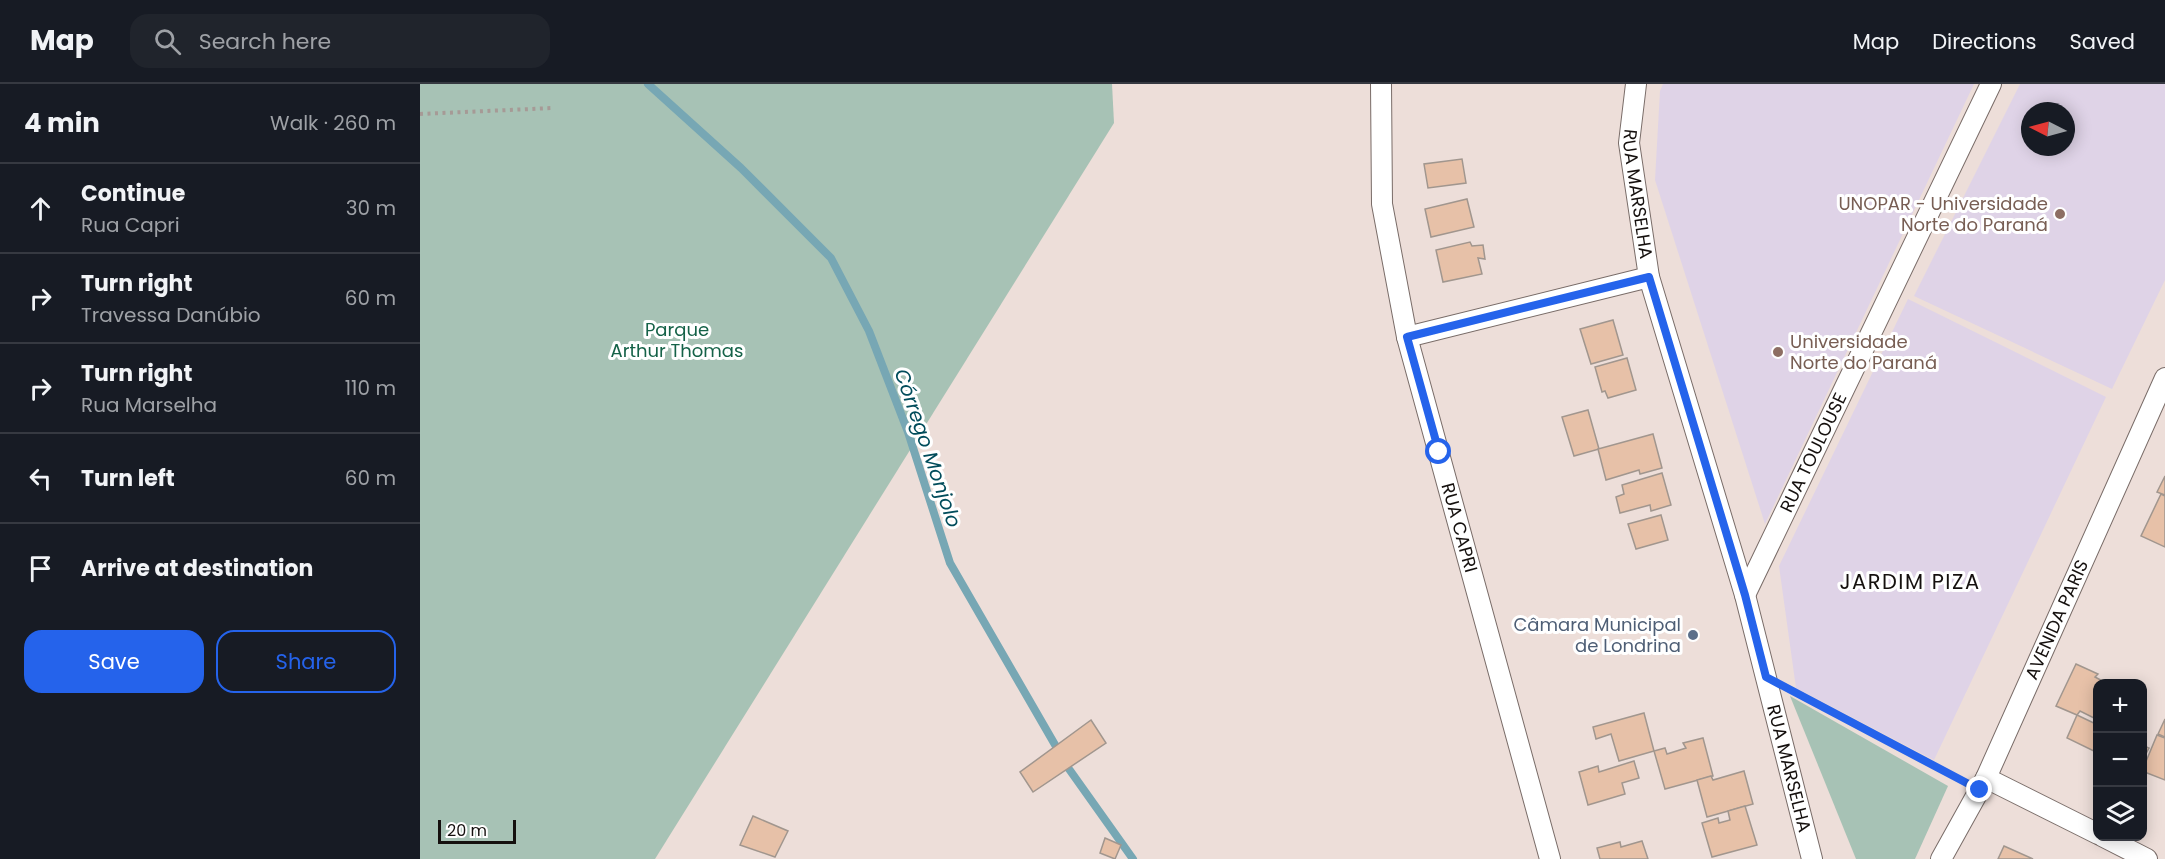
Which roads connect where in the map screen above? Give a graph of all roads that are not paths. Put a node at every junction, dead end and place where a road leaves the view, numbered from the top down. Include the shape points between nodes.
1 (1381, 84) edge
2 (1636, 84) edge
3 (1991, 84) edge
4 (1649, 277) junction
5 (1407, 337) junction
6 (2165, 378) edge
7 (1745, 595) junction
8 (1983, 784) junction
9 (2093, 832) edge
10 (2110, 841) edge
11 (1550, 859) edge
12 (1812, 859) edge
13 (1941, 859) edge
14 (2147, 859) edge

1 - 5 street, RUA CAPRI via 1382,204
2 - 4 street, RUA MARSELHA via 1629,143
3 - 7 street, RUA TOULOUSE
4 - 5 street
4 - 7 street, RUA MARSELHA
5 - 11 street, RUA CAPRI
6 - 8 street, AVENIDA PARIS
7 - 12 street, RUA MARSELHA
8 - 9 street
8 - 13 street, AVENIDA PARIS
10 - 14 street

